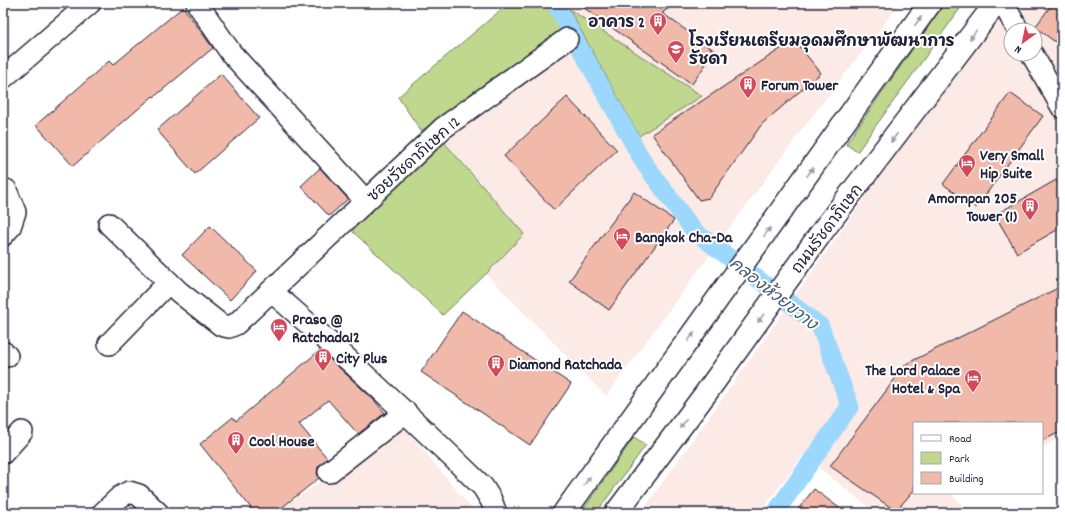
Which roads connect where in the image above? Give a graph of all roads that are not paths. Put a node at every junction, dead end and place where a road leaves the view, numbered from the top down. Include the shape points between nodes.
1 (197, 3) edge
2 (930, 3) edge
3 (996, 3) edge
4 (1003, 3) edge
5 (88, 4) edge
6 (1014, 22) edge
7 (567, 39) dead end
8 (1037, 62) edge
9 (3, 78) edge
10 (1062, 106) edge
11 (6, 190) dead end
12 (365, 200) junction
13 (109, 224) dead end
14 (3, 235) edge
15 (169, 282) junction
16 (271, 291) junction
17 (109, 344) dead end
18 (406, 412) junction
19 (22, 432) dead end
20 (3, 453) edge
21 (329, 472) dead end
22 (622, 510) edge
23 (103, 513) edge
24 (158, 513) edge
25 (496, 513) edge
26 (564, 513) edge

1 - 12 street via 231,53
26 -> 2 main road
3 -> 22 main road, ถนนรัชดาภิเษก via 824,230
4 - 6 street
5 - 9 street
7 - 12 street, ซอยรัชดาภิเษก 12 via 443,128
8 - 10 street
11 - 14 street via 15,212 10,227
12 - 16 street, ซอยรัชดาภิเษก 12
13 - 15 street, ซอยรัชดาภิเษก 12
15 - 16 street, ซอยรัชดาภิเษก 12 via 221,325 229,327 236,324
15 - 17 street
16 - 18 street
18 - 21 street
18 - 25 street via 482,487
19 - 20 street
23 - 24 street via 129,492 139,495

